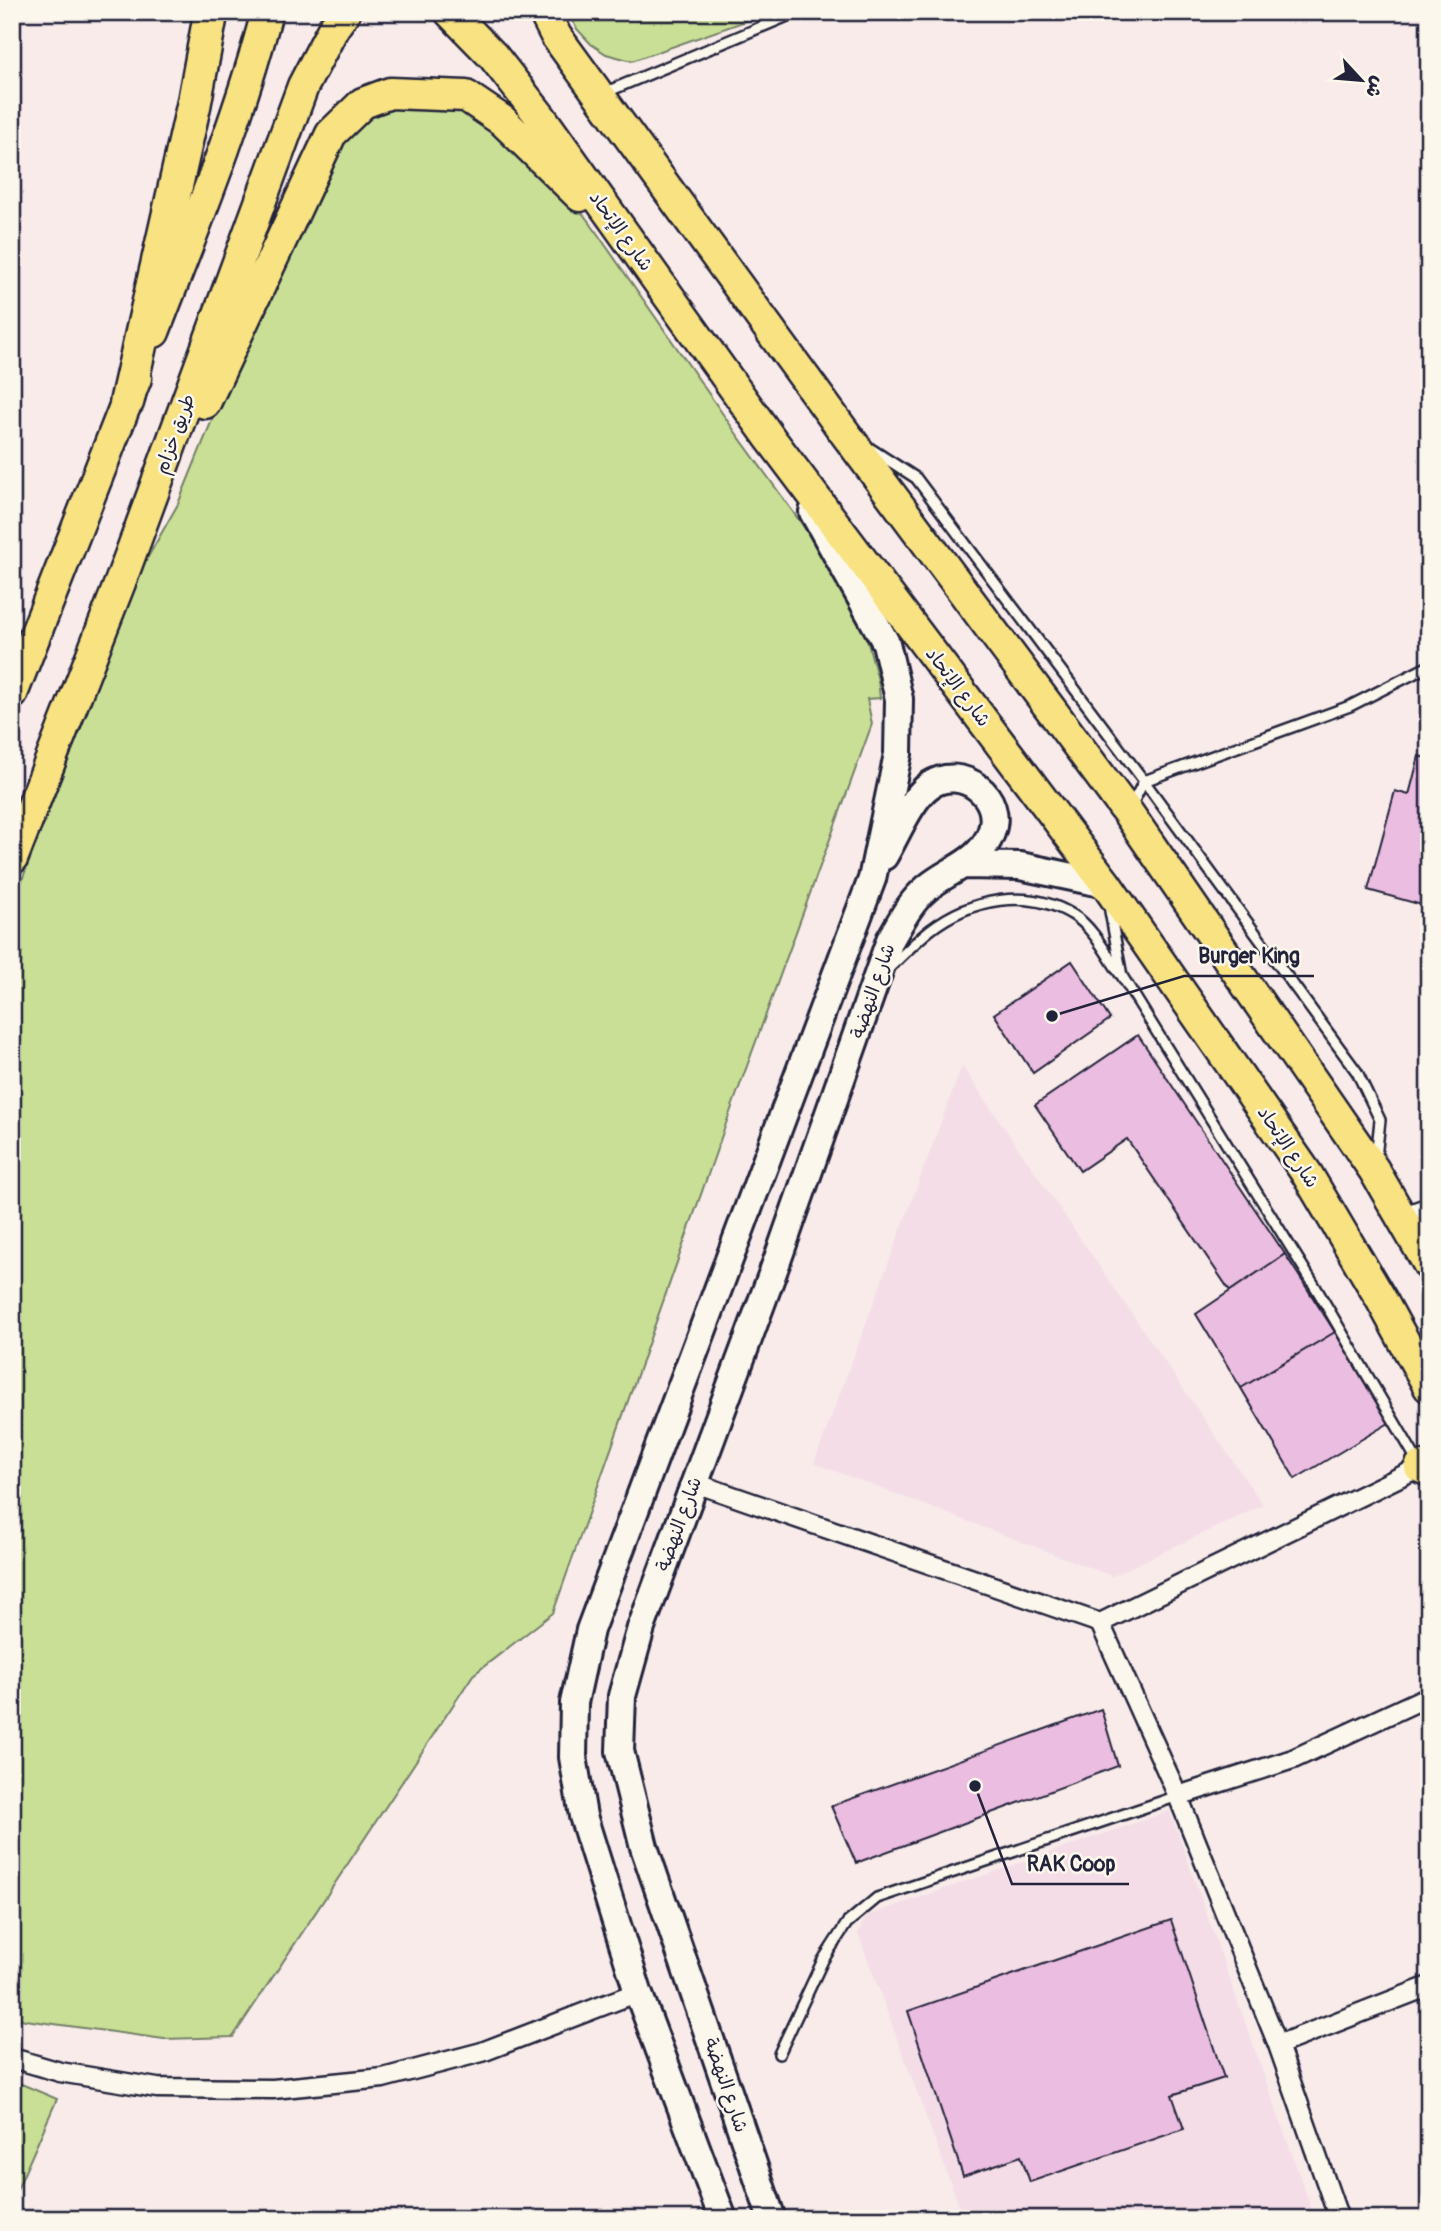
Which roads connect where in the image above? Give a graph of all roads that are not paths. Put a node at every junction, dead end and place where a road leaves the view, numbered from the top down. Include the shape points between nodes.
1 (211, 12) edge
2 (267, 12) edge
3 (345, 12) edge
4 (450, 12) edge
5 (544, 12) edge
6 (797, 12) edge
7 (599, 95) junction
8 (632, 246) junction
9 (127, 401) junction
10 (842, 429) junction
11 (770, 438) junction
12 (121, 580) junction
13 (22, 640) edge
14 (1429, 666) edge
15 (12, 694) edge
16 (1144, 781) junction
17 (1128, 813) junction
18 (12, 859) edge
19 (965, 865) junction
20 (872, 879) junction
21 (1105, 884) junction
22 (1122, 976) junction
23 (878, 978) junction
24 (1374, 1170) junction
25 (1429, 1207) edge
26 (1401, 1217) junction
27 (1429, 1265) edge
28 (1429, 1387) edge
29 (1426, 1471) edge
30 (695, 1482) junction
31 (1100, 1623) junction
32 (1429, 1696) edge
33 (1178, 1796) junction
34 (1429, 1986) edge
35 (638, 1992) junction
36 (1278, 2045) junction
37 (779, 2054) dead end
38 (12, 2058) edge
39 (723, 2219) edge
40 (772, 2219) edge
41 (1339, 2219) edge

1 - 9 highway
2 - 9 main road via 229,137
3 - 12 main road, طريق خزام via 303,86
4 - 8 main road, شارع الإتحاد via 493,56 540,116
5 - 7 main road
6 - 7 lane
7 - 10 main road
8 - 11 main road, شارع الإتحاد
8 - 12 main road via 503,121 466,96 390,93 363,103 331,134
9 - 13 main road
10 - 16 lane via 916,478
10 - 17 main road
11 - 20 main road via 886,643 899,699 898,754
11 - 21 main road, شارع الإتحاد
12 - 18 main road, طريق خزام
13 - 15 main road
14 - 16 lane via 1350,706
16 - 17 lane
16 - 24 lane via 1357,1072 1380,1120
17 - 24 main road
19 - 20 main road via 991,833 993,808 982,790 967,780 949,778 932,784 917,797
19 - 21 main road via 1020,866
19 - 23 main road, شارع النهضة via 911,904 890,940
20 - 35 main road, شارع النهضة via 590,1630 574,1703 573,1756 583,1816
21 - 22 lane
21 - 28 main road, شارع الإتحاد via 1307,1174
22 - 23 lane via 1074,915 1042,901 1011,899 975,905 950,916
22 - 29 lane
23 - 30 main road, شارع النهضة
24 - 26 main road
25 - 26 street
26 - 27 main road
29 - 31 street
30 - 31 street
30 - 40 main road, شارع النهضة via 641,1628 622,1696 620,1751 644,1847
31 - 33 street
32 - 33 street via 1293,1759
33 - 36 street
33 - 37 lane via 877,1898 847,1923 823,1960
34 - 36 street
35 - 38 street via 482,2052 383,2078 273,2089 157,2088 60,2072
35 - 39 main road, شارع النهضة
36 - 41 street

